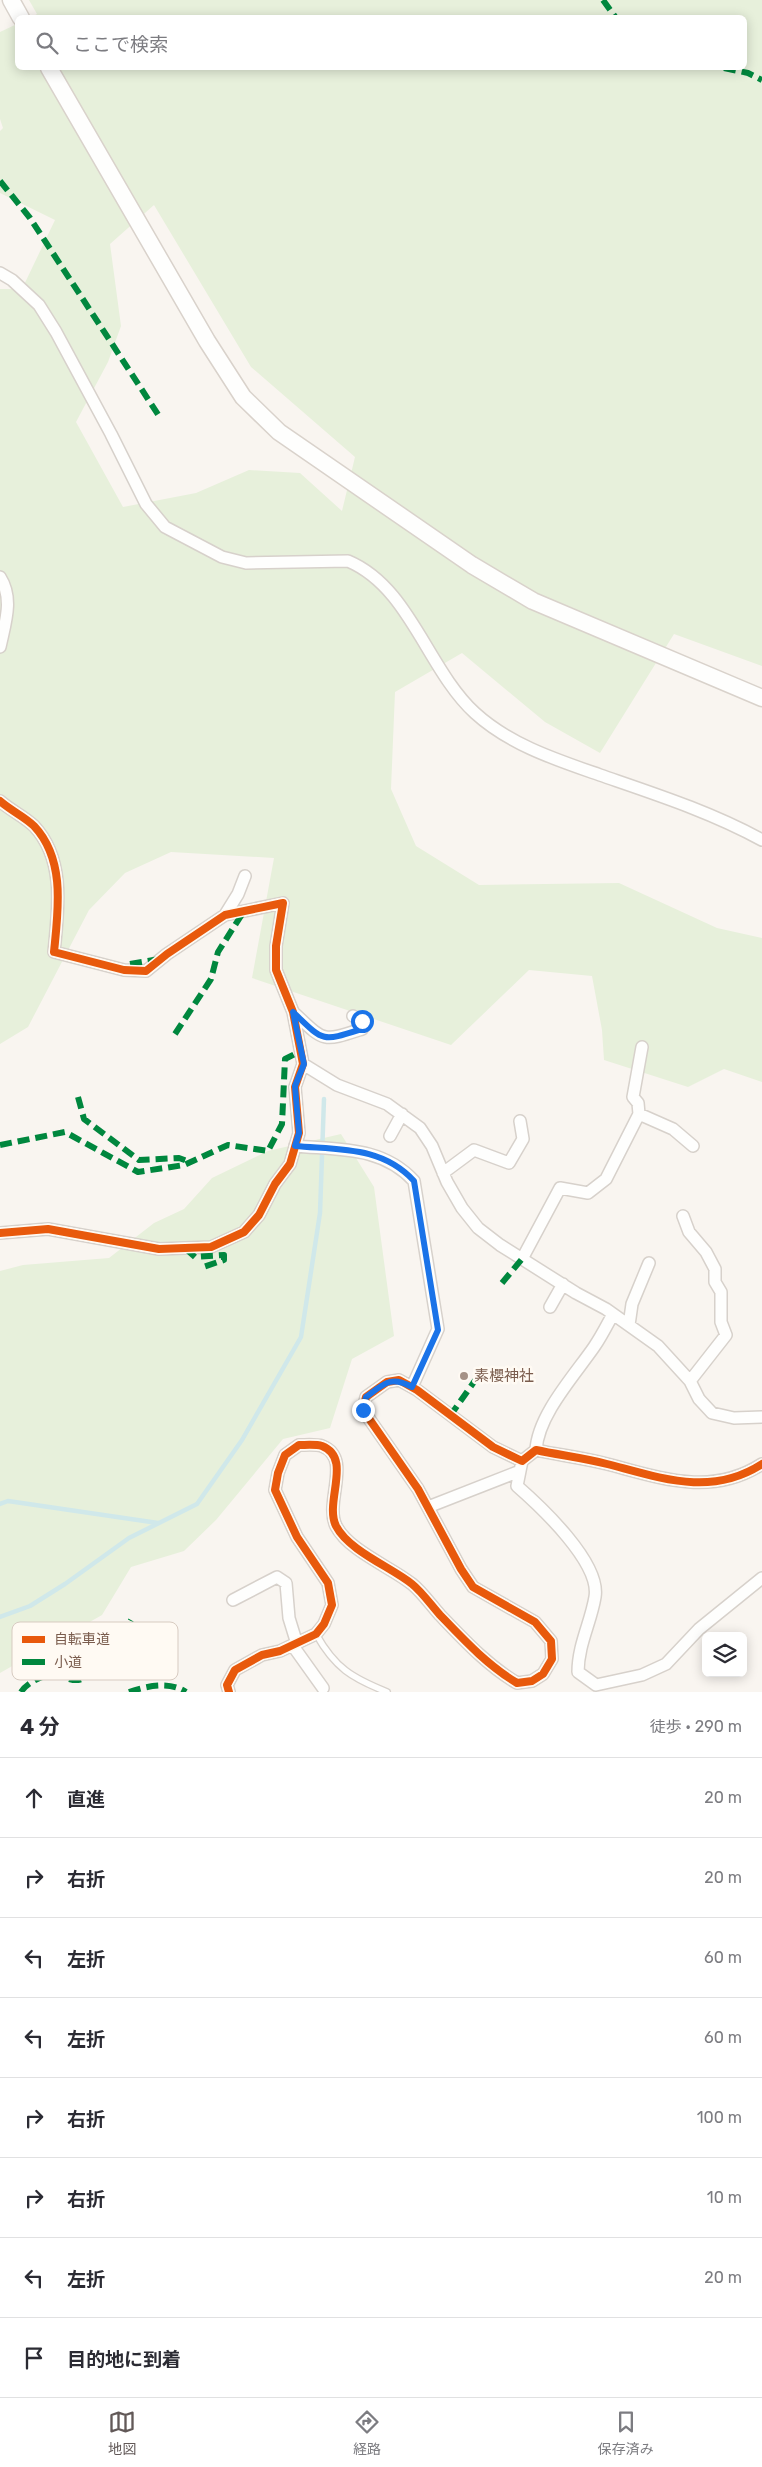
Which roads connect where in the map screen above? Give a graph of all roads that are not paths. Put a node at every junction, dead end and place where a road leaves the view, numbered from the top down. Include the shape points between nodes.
1 (11, 0) edge
2 (19, 15) edge
3 (51, 70) edge
4 (0, 273) edge
5 (0, 577) edge
6 (0, 647) edge
7 (762, 698) edge
8 (0, 801) edge
9 (762, 840) edge
10 (245, 876) dead end
11 (225, 915) junction
12 (293, 1012) junction
13 (352, 1016) dead end
14 (642, 1047) dead end
15 (304, 1064) junction
16 (402, 1114) junction
17 (638, 1114) junction
18 (520, 1120) dead end
19 (390, 1136) dead end
20 (295, 1146) junction
21 (693, 1146) dead end
22 (443, 1173) junction
23 (683, 1216) dead end
24 (0, 1233) edge
25 (522, 1259) junction
26 (649, 1263) dead end
27 (563, 1284) junction
28 (550, 1307) dead end
29 (712, 1309) dead end
30 (613, 1314) junction
31 (721, 1318) junction
32 (629, 1325) junction
33 (690, 1381) junction
34 (412, 1387) junction
35 (762, 1417) edge
36 (536, 1450) junction
37 (762, 1464) edge
38 (521, 1466) junction
39 (428, 1507) junction
40 (762, 1578) edge
41 (233, 1600) dead end
42 (316, 1634) junction
43 (295, 1645) junction
44 (323, 1688) dead end
45 (229, 1692) edge
46 (387, 1692) edge

1 - 2 street
3 - 7 street via 207,342 243,397 278,432 472,565 533,601
4 - 9 street via 39,305 146,504 165,527 222,558 246,563 348,561 363,567 411,618 429,654 454,692 505,734 545,755 690,807
5 - 6 street via 6,586 8,608
8 - 11 street via 34,826 51,852 59,893 54,952 124,970 146,971
10 - 11 street
11 - 12 street via 283,903 276,970
12 - 13 street via 316,1034 331,1039 362,1029 362,1021
12 - 15 street
14 - 17 street via 634,1097 638,1103
15 - 16 street via 336,1085 387,1104
15 - 20 street via 295,1086 299,1133
16 - 19 street
16 - 22 street via 420,1128
17 - 21 street via 672,1128
17 - 25 street via 606,1179 588,1192 560,1188
18 - 22 street via 523,1139 509,1162 474,1150
20 - 24 street via 290,1164 259,1215 244,1232 211,1247 159,1249 48,1229
20 - 34 street via 372,1153 403,1169 414,1181 438,1330
22 - 25 street via 462,1208 478,1228
23 - 31 street via 689,1232 715,1269 715,1282 722,1292
25 - 27 street
26 - 32 street via 632,1304
27 - 28 street
27 - 30 street
29 - 31 street
30 - 32 street
30 - 36 street via 544,1420
31 - 33 street via 726,1335
32 - 33 street via 658,1346
33 - 35 street via 699,1399 712,1413 734,1418
34 - 38 street
34 - 39 street via 399,1380 387,1382 366,1397 363,1410
36 - 37 street via 605,1463 671,1481 725,1480 745,1475
36 - 38 street
38 - 39 street
38 - 40 street via 517,1486 543,1509 584,1558 592,1575 596,1595 578,1659 578,1672 596,1685 642,1675 666,1664 699,1629
39 - 42 street via 473,1588 535,1622 551,1641 552,1659 543,1674 532,1681 517,1683 494,1669 412,1584 341,1533 331,1510 338,1466 334,1456 322,1446 299,1445 285,1455 276,1490 297,1537 328,1584 332,1605
41 - 43 street via 277,1577 286,1584
42 - 43 street
42 - 46 lane via 328,1655 358,1680
43 - 44 street
43 - 45 street via 262,1655 234,1670 227,1685

